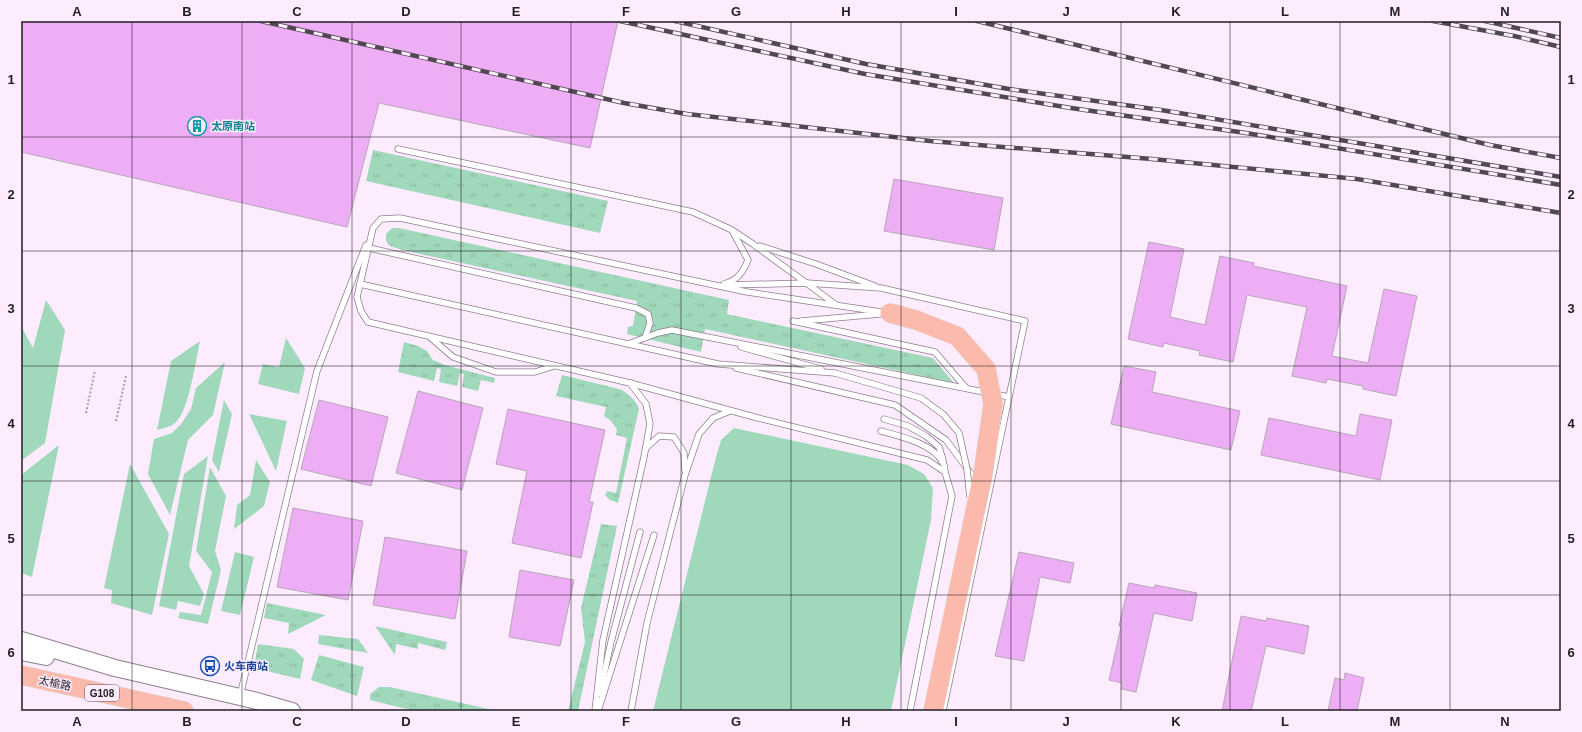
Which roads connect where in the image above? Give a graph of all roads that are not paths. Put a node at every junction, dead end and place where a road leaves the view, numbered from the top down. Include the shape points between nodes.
1 (398, 150) dead end
2 (373, 228) junction
3 (732, 230) junction
4 (753, 244) junction
5 (369, 248) junction
6 (807, 283) junction
7 (360, 284) junction
8 (718, 286) junction
9 (881, 288) junction
10 (837, 305) junction
11 (890, 313) junction
12 (700, 335) junction
13 (431, 337) junction
14 (645, 338) junction
15 (628, 344) junction
16 (718, 364) junction
17 (556, 366) junction
18 (835, 373) junction
19 (630, 383) junction
20 (966, 388) junction
21 (1009, 397) junction
22 (730, 410) junction
23 (884, 419) dead end
24 (882, 431) dead end
25 (646, 448) junction
26 (944, 463) junction
27 (945, 472) junction
28 (685, 475) junction
29 (988, 497) junction
30 (973, 520) junction
31 (640, 532) dead end
32 (654, 535) dead end
33 (21, 640) edge
34 (21, 652) edge
35 (115, 668) junction
36 (21, 675) edge
37 (240, 697) junction
38 (184, 711) edge
39 (292, 711) edge
40 (596, 711) edge
41 (631, 711) edge
42 (910, 711) edge
43 (933, 711) edge
44 (943, 711) edge

1 - 3 lane via 694,212
2 - 5 lane
2 - 8 lane via 381,219 400,218
2 - 37 lane via 317,371
3 - 4 lane
3 - 8 lane via 748,260 743,273
4 - 6 lane
4 - 9 lane
5 - 7 lane
5 - 14 lane via 636,308 648,314 650,323
6 - 8 lane
6 - 9 lane
6 - 10 lane
7 - 13 lane via 358,297 361,311 368,322
7 - 15 lane
8 - 10 lane
9 - 21 lane via 1025,321
10 - 11 lane
11 - 20 lane via 793,321 935,352
11 - 30 highway, bridge via 957,336 986,369 993,404
12 - 14 lane via 672,330
12 - 18 lane
12 - 20 lane
13 - 17 lane
13 - 17 lane via 453,357 496,372 535,372
14 - 15 lane
15 - 16 lane
16 - 18 lane
16 - 29 lane via 895,405 946,440
17 - 19 lane
18 - 30 lane, bridge via 921,398 944,415 959,433 967,469
19 - 22 lane
19 - 25 lane via 646,404 650,424
20 - 21 lane
21 - 29 lane
22 - 27 lane via 927,460
22 - 28 lane via 713,418 699,434
23 - 26 lane via 908,426 926,436 939,447
24 - 26 lane via 917,442 935,453
25 - 28 lane via 659,436 674,437 684,453
25 - 40 lane via 603,640
26 - 27 lane
27 - 42 lane via 952,496
28 - 41 lane via 647,623
29 - 44 lane
30 - 43 highway, bridge
31 - 40 lane
32 - 40 lane
33 - 35 main road
34 - 35 main road
35 - 37 main road
36 - 38 highway, 太榆路 / G108
37 - 39 main road

